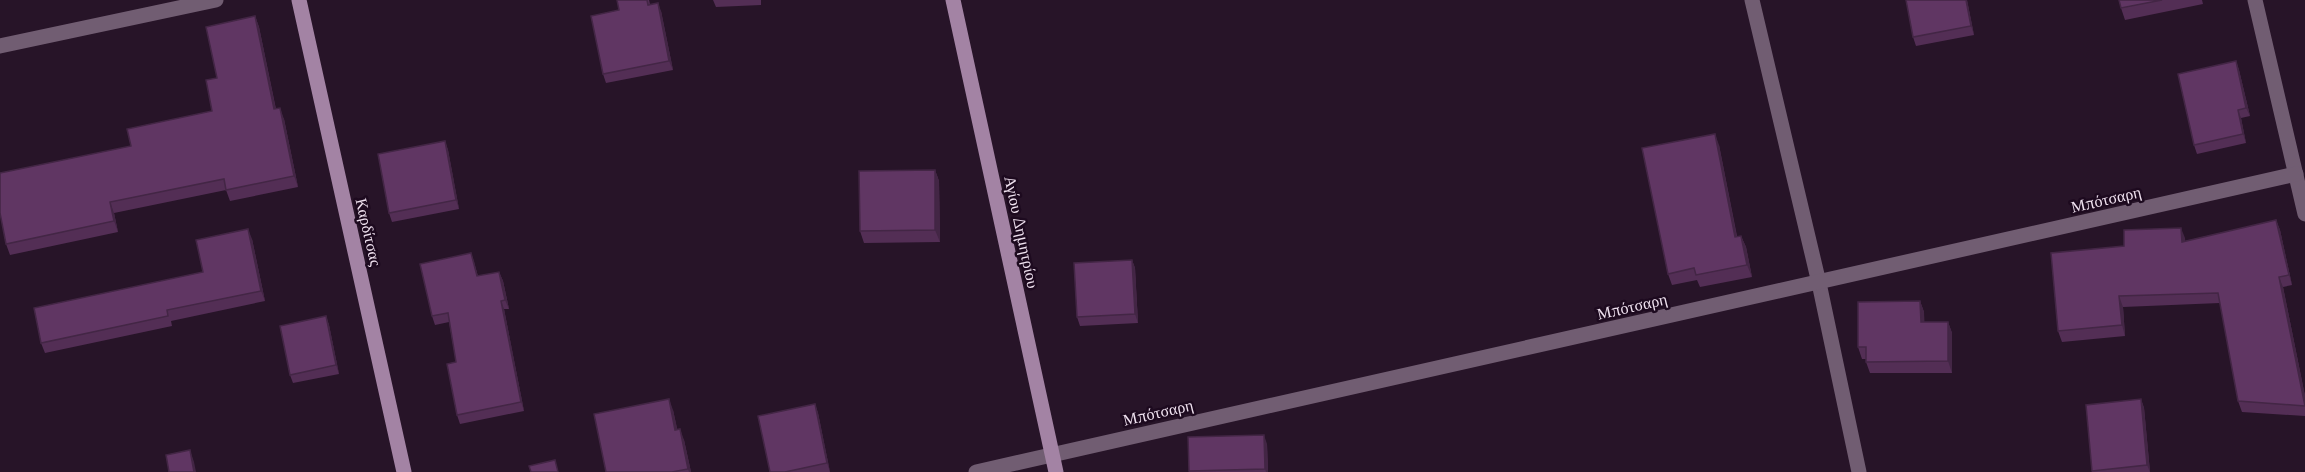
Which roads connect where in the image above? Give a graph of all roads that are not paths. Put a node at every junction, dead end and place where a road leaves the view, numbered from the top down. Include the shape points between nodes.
1 (216, 0) edge
2 (299, 0) edge
3 (953, 0) edge
4 (1752, 0) edge
5 (2255, 0) edge
6 (0, 46) edge
7 (2296, 174) junction
8 (2305, 214) edge
9 (1819, 283) junction
10 (1052, 454) junction
11 (404, 472) edge
12 (976, 472) edge
13 (1056, 472) edge
14 (1859, 472) edge

1 - 6 street
2 - 11 street, Καρδίτσας
3 - 10 street, Αγίου Δημητρίου
4 - 9 street
5 - 7 street
7 - 8 street
7 - 9 street, Μπότσαρη
9 - 10 street, Μπότσαρη
9 - 14 street
10 - 12 street, Μπότσαρη
10 - 13 street, Αγίου Δημητρίου

